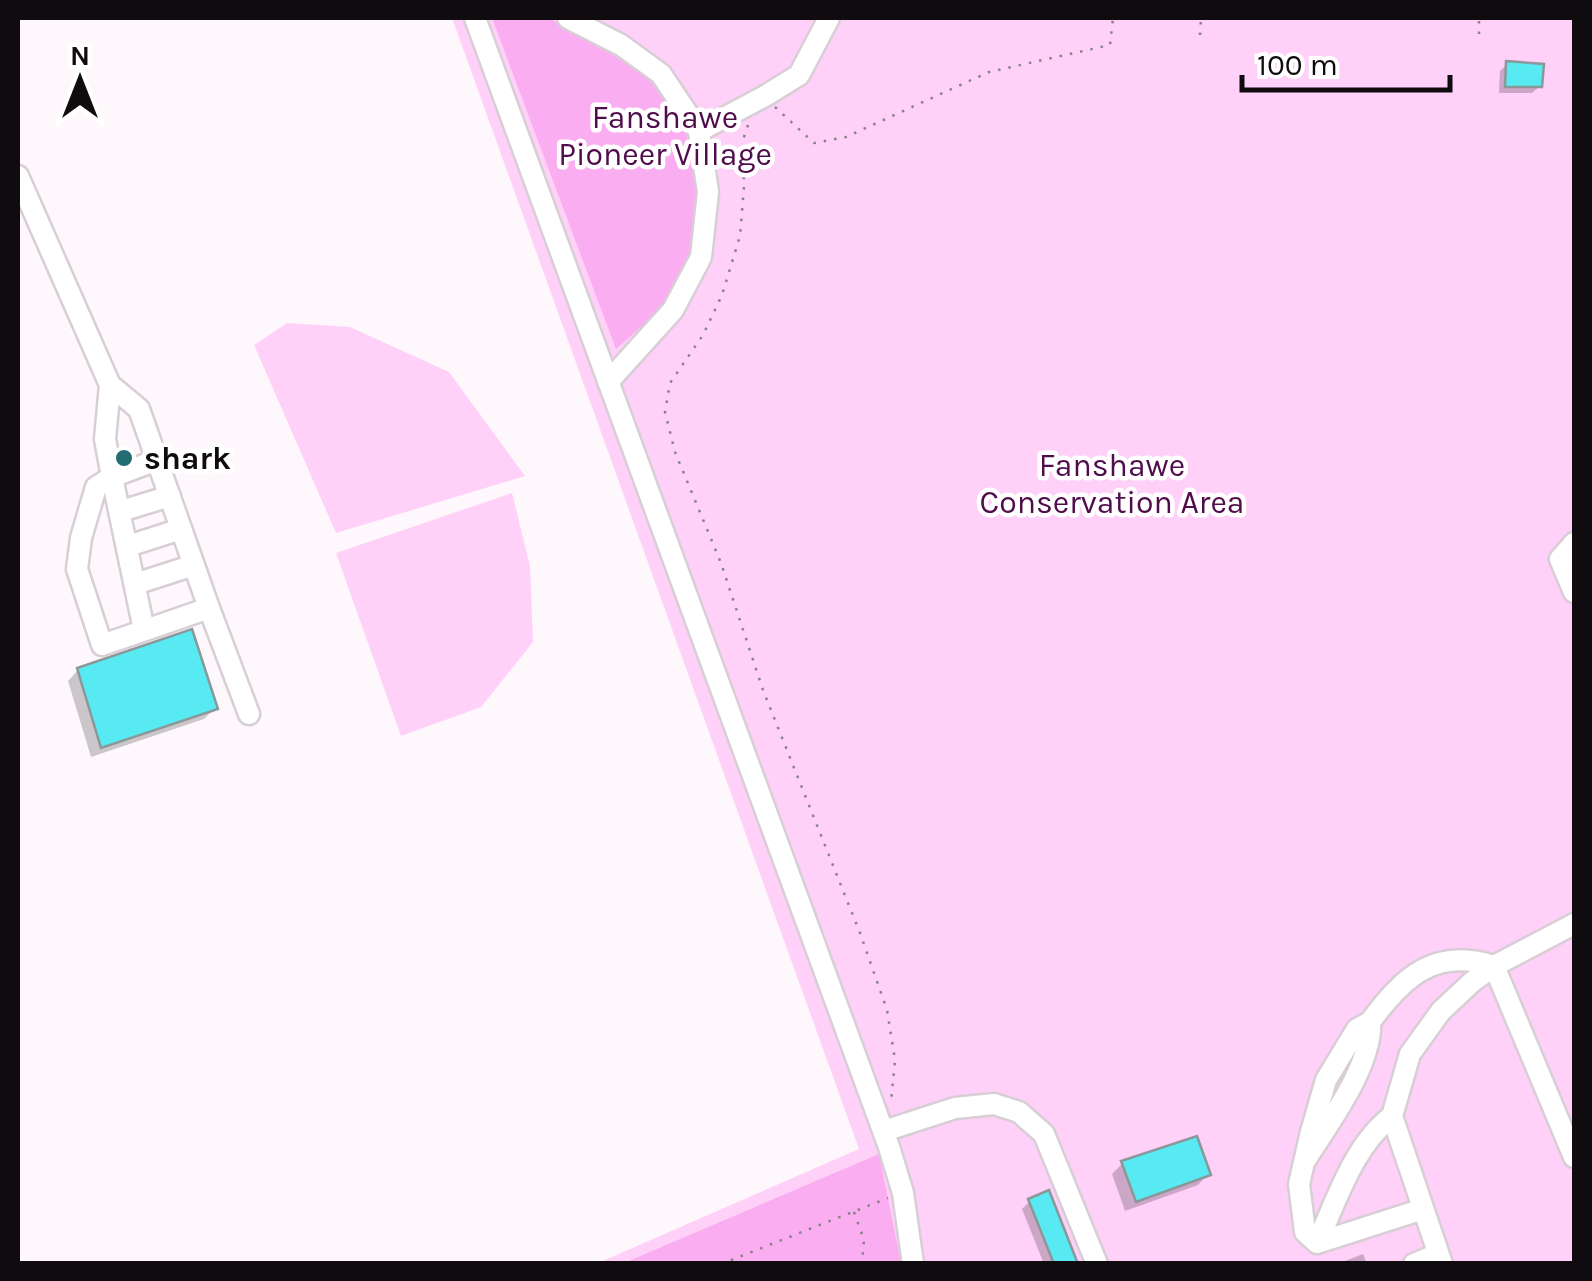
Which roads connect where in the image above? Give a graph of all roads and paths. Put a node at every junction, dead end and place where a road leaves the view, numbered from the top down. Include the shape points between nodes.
1 (475, 18) edge
2 (568, 18) edge
3 (829, 18) edge
4 (1113, 18) edge
5 (1201, 18) edge
6 (1479, 18) edge
7 (1479, 34) dead end
8 (1200, 35) dead end
9 (765, 96) junction
10 (748, 124) dead end
11 (699, 131) junction
12 (18, 176) edge
13 (608, 382) junction
14 (110, 385) junction
15 (145, 426) junction
16 (104, 438) junction
17 (157, 460) junction
18 (112, 477) junction
19 (170, 496) junction
20 (122, 512) junction
21 (182, 529) junction
22 (1574, 543) edge
23 (128, 546) junction
24 (194, 565) junction
25 (135, 584) junction
26 (1574, 592) edge
27 (209, 608) junction
28 (144, 630) junction
29 (249, 714) dead end
30 (1574, 924) edge
31 (1494, 966) junction
32 (891, 1103) dead end
33 (1392, 1116) junction
34 (884, 1131) junction
35 (1574, 1158) edge
36 (903, 1194) junction
37 (1423, 1209) junction
38 (854, 1210) junction
39 (1316, 1244) junction
40 (1440, 1259) edge
41 (722, 1264) edge
42 (862, 1264) edge
43 (913, 1264) edge
44 (1096, 1264) edge
45 (1414, 1264) edge

1 - 13 street
2 - 11 street via 661,74
3 - 9 street via 799,74
4 - 9 path via 1110,45 989,72 846,137 814,143
5 - 8 path
6 - 7 path
9 - 11 street
10 - 32 path via 740,236 703,335 670,383 666,412 763,690 888,1010
11 - 13 street via 708,192 701,257 673,310
12 - 14 street
13 - 34 street
14 - 15 street via 139,409
14 - 16 street
15 - 16 street
15 - 17 street
16 - 18 street
17 - 18 street
17 - 19 street
18 - 20 street
18 - 28 street via 96,487 78,569 102,645
19 - 20 street
19 - 21 street
20 - 23 street
21 - 23 street
21 - 24 street
22 - 26 street via 1560,558
23 - 25 street
24 - 25 street
24 - 27 street
25 - 28 street
27 - 28 street
27 - 29 street
30 - 31 street
31 - 33 street via 1441,1011 1410,1054
31 - 35 street
31 - 39 street via 1469,958 1421,969 1370,1022 1372,1040 1298,1184 1305,1232
33 - 37 street
33 - 39 street via 1361,1151
34 - 36 street
34 - 44 street via 955,1108 994,1104 1018,1112 1044,1134
36 - 38 path
36 - 43 street
37 - 39 street
37 - 40 street
38 - 41 path
38 - 42 path via 864,1240
40 - 45 street

